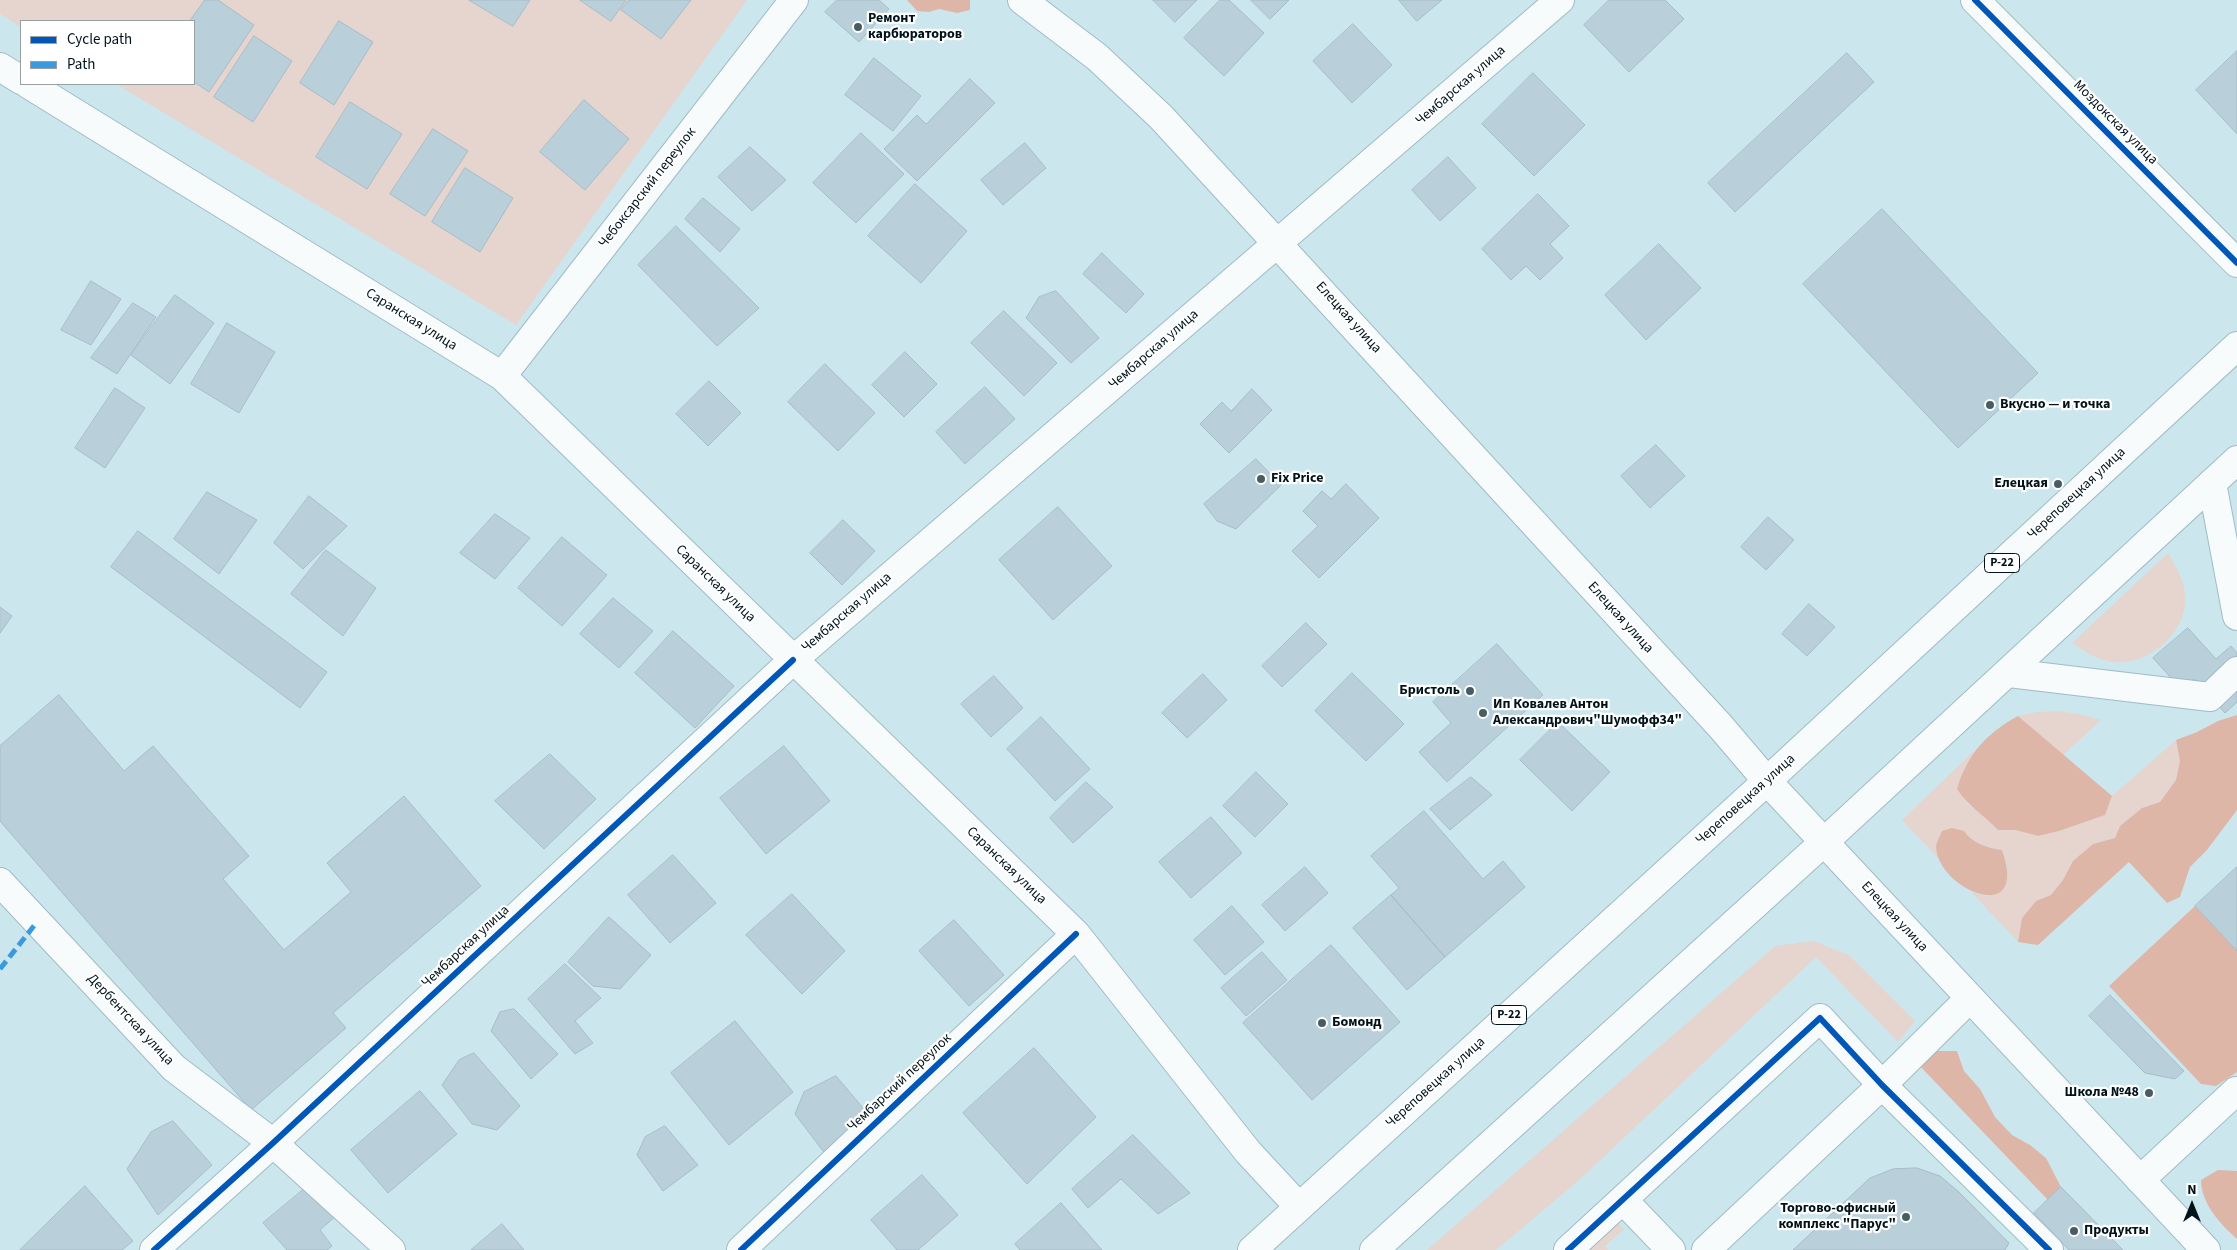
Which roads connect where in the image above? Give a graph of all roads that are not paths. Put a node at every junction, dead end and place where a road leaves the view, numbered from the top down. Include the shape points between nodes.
1 (794, 0) edge
2 (1022, 0) edge
3 (1560, 0) edge
4 (1975, 0) edge
5 (0, 67) edge
6 (20, 79) edge
7 (30, 85) edge
8 (1279, 242) junction
9 (2236, 259) edge
10 (2237, 346) edge
11 (502, 376) junction
12 (2237, 460) edge
13 (2212, 483) junction
14 (2237, 616) edge
15 (793, 660) junction
16 (2237, 671) edge
17 (2009, 673) junction
18 (1767, 781) junction
19 (1824, 842) junction
20 (0, 882) edge
21 (1076, 934) junction
22 (1970, 998) junction
23 (1882, 1085) junction
24 (2236, 1091) edge
25 (273, 1143) junction
26 (2140, 1180) junction
27 (1623, 1200) junction
28 (1299, 1207) junction
29 (154, 1250) edge
30 (391, 1250) edge
31 (741, 1250) edge
32 (1252, 1250) edge
33 (1374, 1250) edge
34 (1568, 1250) edge
35 (1671, 1250) edge
36 (1706, 1250) edge
37 (2049, 1250) edge
38 (2206, 1250) edge

1 - 11 main road, Чебоксарский переулок
2 - 8 main road, Елецкая улица via 1097,57 1161,116
3 - 8 main road, Чембарская улица
4 - 9 main road, Моздокская улица
5 - 6 main road
7 - 11 main road, Саранская улица
8 - 15 main road, Чембарская улица
8 - 18 main road, Елецкая улица
10 - 18 main road, Череповецкая улица / Р-22
11 - 15 main road, Саранская улица
12 - 13 main road
13 - 14 main road
13 - 17 main road
15 - 21 main road, Саранская улица
15 - 25 main road, Чембарская улица
16 - 17 main road via 2210,697
17 - 19 main road
18 - 19 main road, Елецкая улица
18 - 28 main road, Череповецкая улица / Р-22
19 - 22 main road, Елецкая улица
19 - 33 main road
20 - 25 main road, Дербентская улица via 174,1068
21 - 28 main road, Саранская улица via 1248,1152
21 - 31 main road, Чембарский переулок
22 - 23 main road
22 - 26 main road, Елецкая улица
23 - 27 main road via 1820,1018
23 - 36 main road
23 - 37 main road
24 - 26 main road
25 - 29 main road, Чембарская улица
25 - 30 main road, Дербентская улица
26 - 38 main road, Елецкая улица
27 - 34 main road
27 - 35 main road
28 - 32 main road, Череповецкая улица / Р-22

